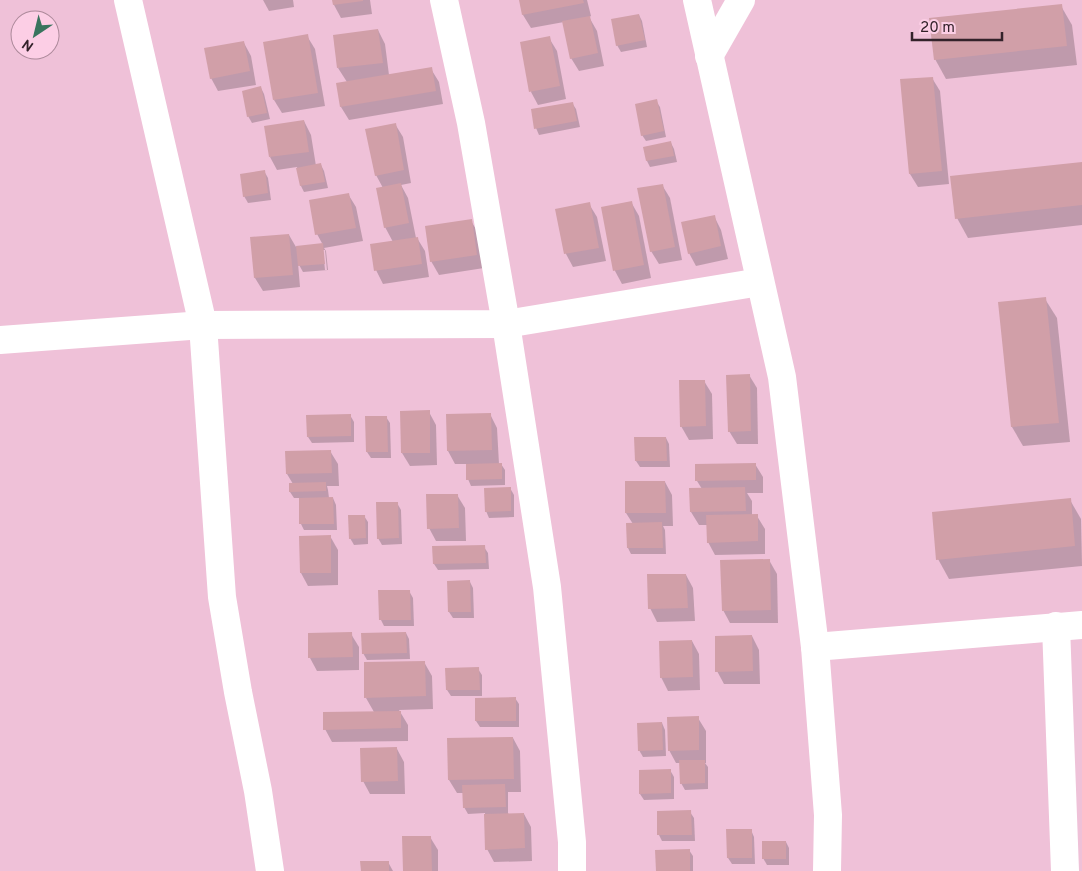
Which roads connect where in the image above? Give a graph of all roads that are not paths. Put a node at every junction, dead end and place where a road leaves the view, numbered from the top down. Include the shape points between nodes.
1 (128, 0) edge
2 (444, 0) edge
3 (697, 0) edge
4 (741, 0) edge
5 (709, 56) junction
6 (760, 282) junction
7 (506, 324) junction
8 (204, 325) junction
9 (0, 340) edge
10 (1069, 625) edge
11 (815, 647) junction
12 (270, 871) edge
13 (572, 871) edge
14 (827, 871) edge
15 (1066, 871) edge

1 - 8 street
2 - 7 street via 471,123
3 - 5 street
4 - 5 street
5 - 6 street
6 - 7 street
6 - 11 street via 782,377
7 - 8 street
7 - 13 street via 547,587 572,842
8 - 9 street
8 - 12 street via 222,597
10 - 11 street
10 - 15 street
11 - 14 street via 828,815

